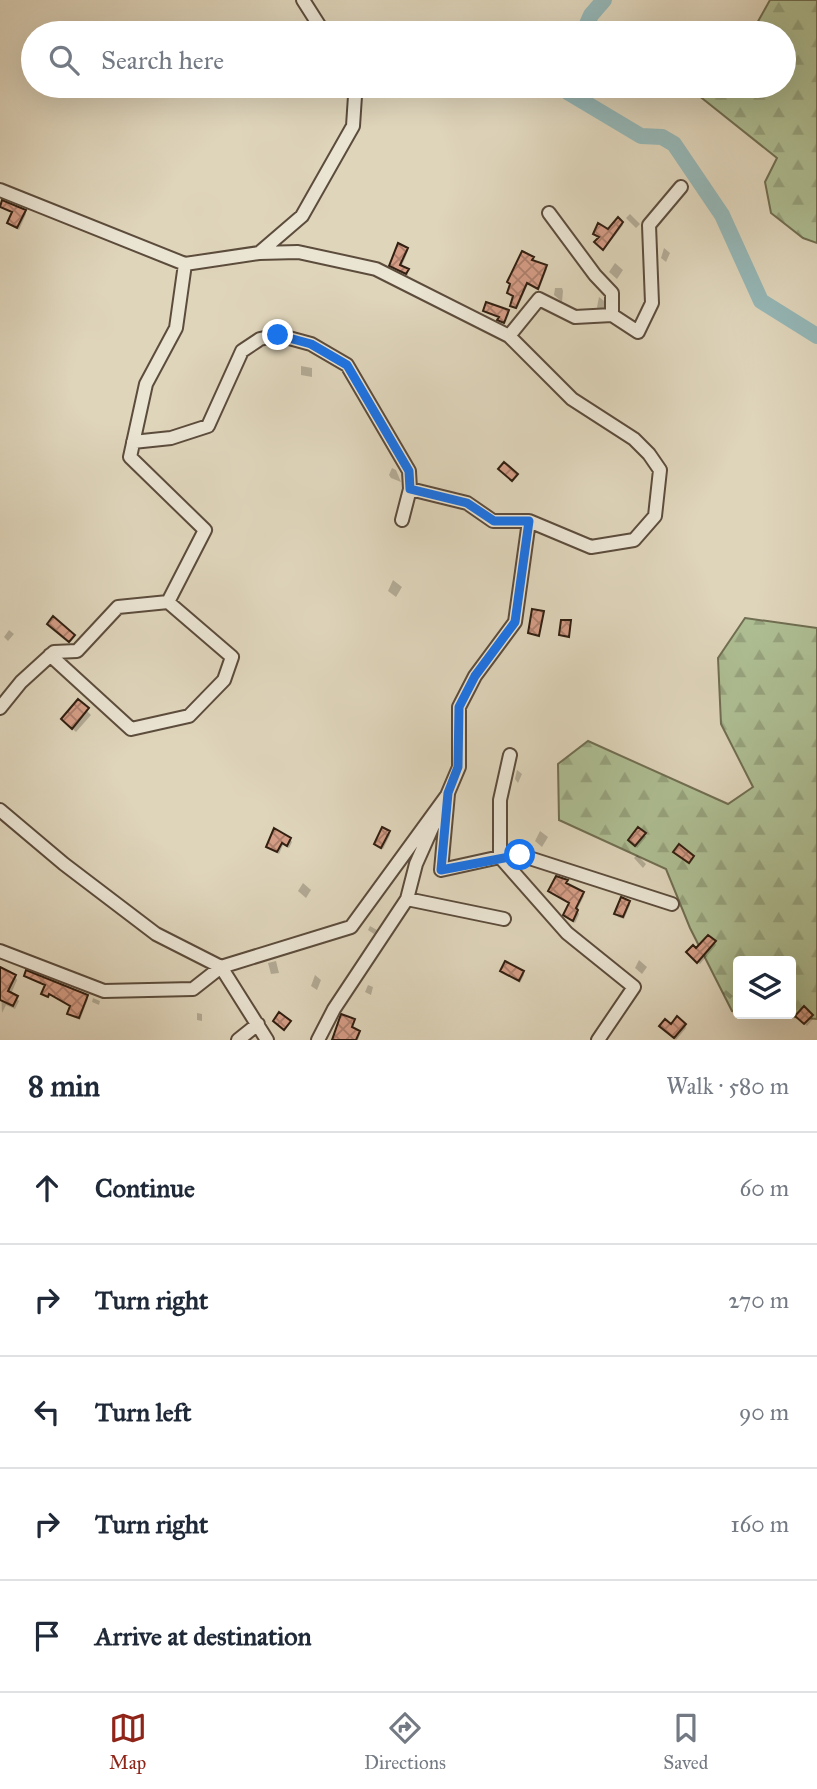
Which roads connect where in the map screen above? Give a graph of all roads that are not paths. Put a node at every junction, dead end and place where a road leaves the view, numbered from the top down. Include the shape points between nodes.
1 (303, 0) edge
2 (316, 21) edge
3 (355, 98) edge
4 (681, 187) dead end
5 (0, 190) edge
6 (549, 213) dead end
7 (259, 253) junction
8 (185, 264) junction
9 (612, 316) junction
10 (509, 336) junction
11 (133, 442) junction
12 (410, 489) junction
13 (402, 520) dead end
14 (529, 521) junction
15 (168, 602) junction
16 (50, 655) junction
17 (0, 708) edge
18 (510, 755) dead end
19 (448, 793) junction
20 (0, 810) edge
21 (500, 858) junction
22 (407, 899) junction
23 (673, 904) dead end
24 (504, 919) dead end
25 (0, 951) edge
26 (221, 967) junction
27 (258, 1024) junction
28 (238, 1040) edge
29 (267, 1040) edge
30 (318, 1040) edge
31 (598, 1040) edge

1 - 2 street
3 - 7 street via 353,127 302,216
4 - 9 street via 649,225 652,303 638,332
5 - 8 street
6 - 9 street via 612,293
7 - 8 street
7 - 10 street via 298,252 376,269
8 - 11 street via 176,328 146,384
9 - 10 street via 575,317 539,299
10 - 14 street via 572,399 635,439 660,470 655,516 634,540 591,547
11 - 12 street via 171,438 208,426 242,351 260,339 278,335 311,344 347,365 409,471
11 - 15 street via 130,457 205,530
12 - 13 street
12 - 14 street via 467,503 494,521
14 - 19 street via 515,622 475,676 459,707 458,767
15 - 16 street via 118,607 77,651
15 - 16 street via 232,657 224,680 189,716 131,729
16 - 17 street
18 - 21 street via 500,800
19 - 21 street via 441,870
19 - 22 street via 416,864
19 - 26 street via 351,927
20 - 26 street via 156,934
21 - 23 street via 520,855
21 - 31 street via 568,933 634,986
22 - 24 street
22 - 30 street
25 - 26 street via 104,991 193,989
26 - 27 street
27 - 28 street
27 - 29 street

